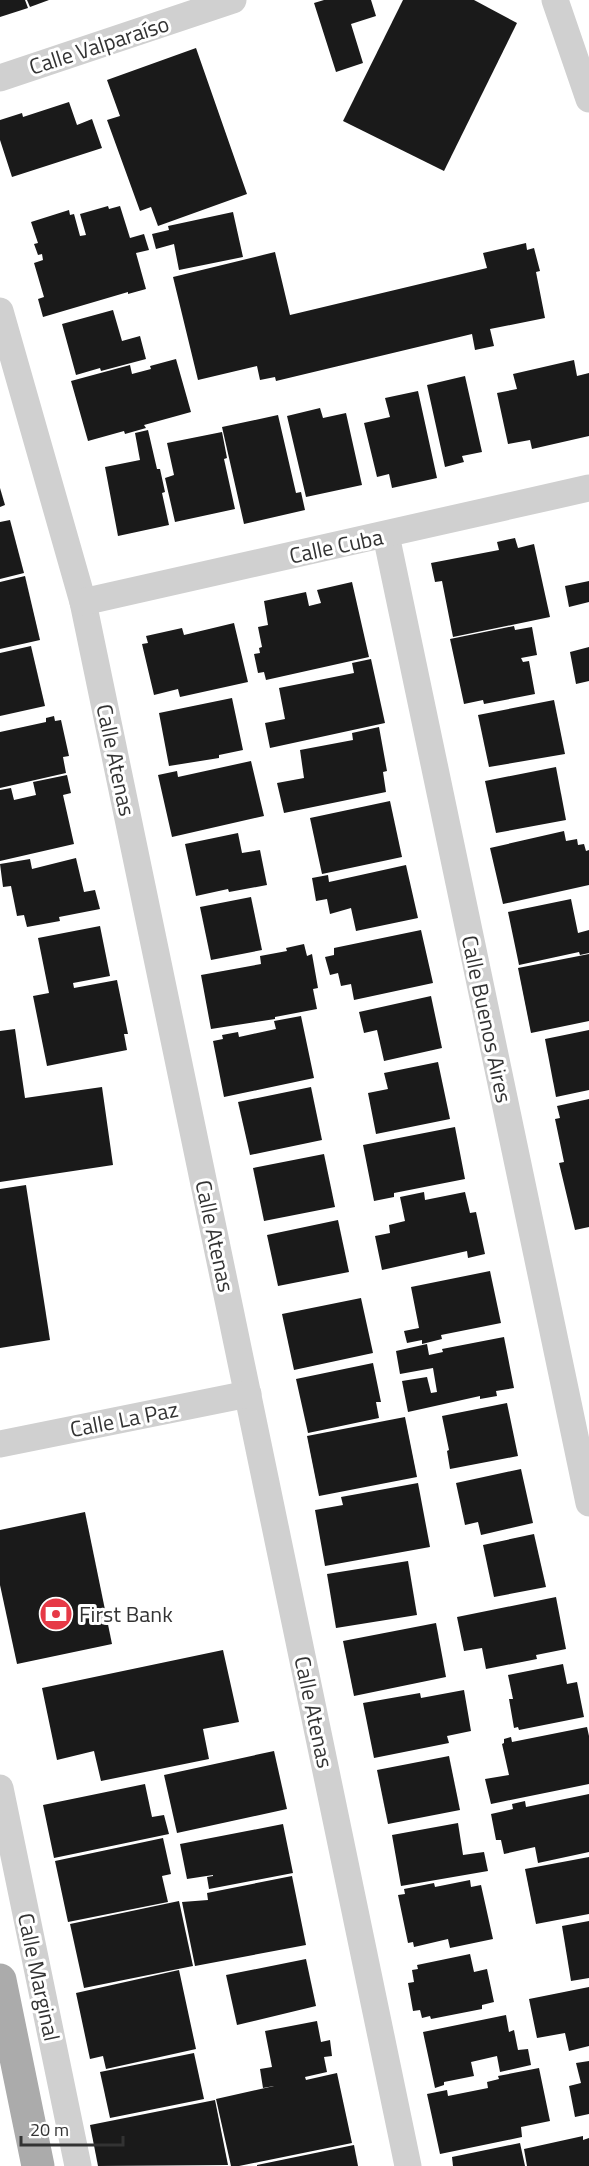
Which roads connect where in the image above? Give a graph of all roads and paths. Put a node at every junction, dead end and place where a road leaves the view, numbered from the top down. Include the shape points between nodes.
1 (233, 0) edge
2 (555, 0) edge
3 (0, 78) edge
4 (589, 99) edge
5 (0, 311) edge
6 (589, 488) edge
7 (386, 535) junction
8 (83, 602) junction
9 (248, 1394) junction
10 (0, 1444) edge
11 (589, 1503) edge
12 (0, 1788) edge
13 (0, 1980) edge
14 (38, 2166) edge
15 (78, 2166) edge
16 (408, 2166) edge

1 - 3 street, Calle Valparaíso
2 - 4 street
5 - 8 street, Calle Atenas
6 - 7 street, Calle Cuba
7 - 8 street, Calle Cuba
7 - 11 street, Calle Buenos Aires
8 - 9 street, Calle Atenas
9 - 10 street, Calle La Paz
9 - 16 street, Calle Atenas
12 - 15 street, Calle Marginal
13 - 14 main road

